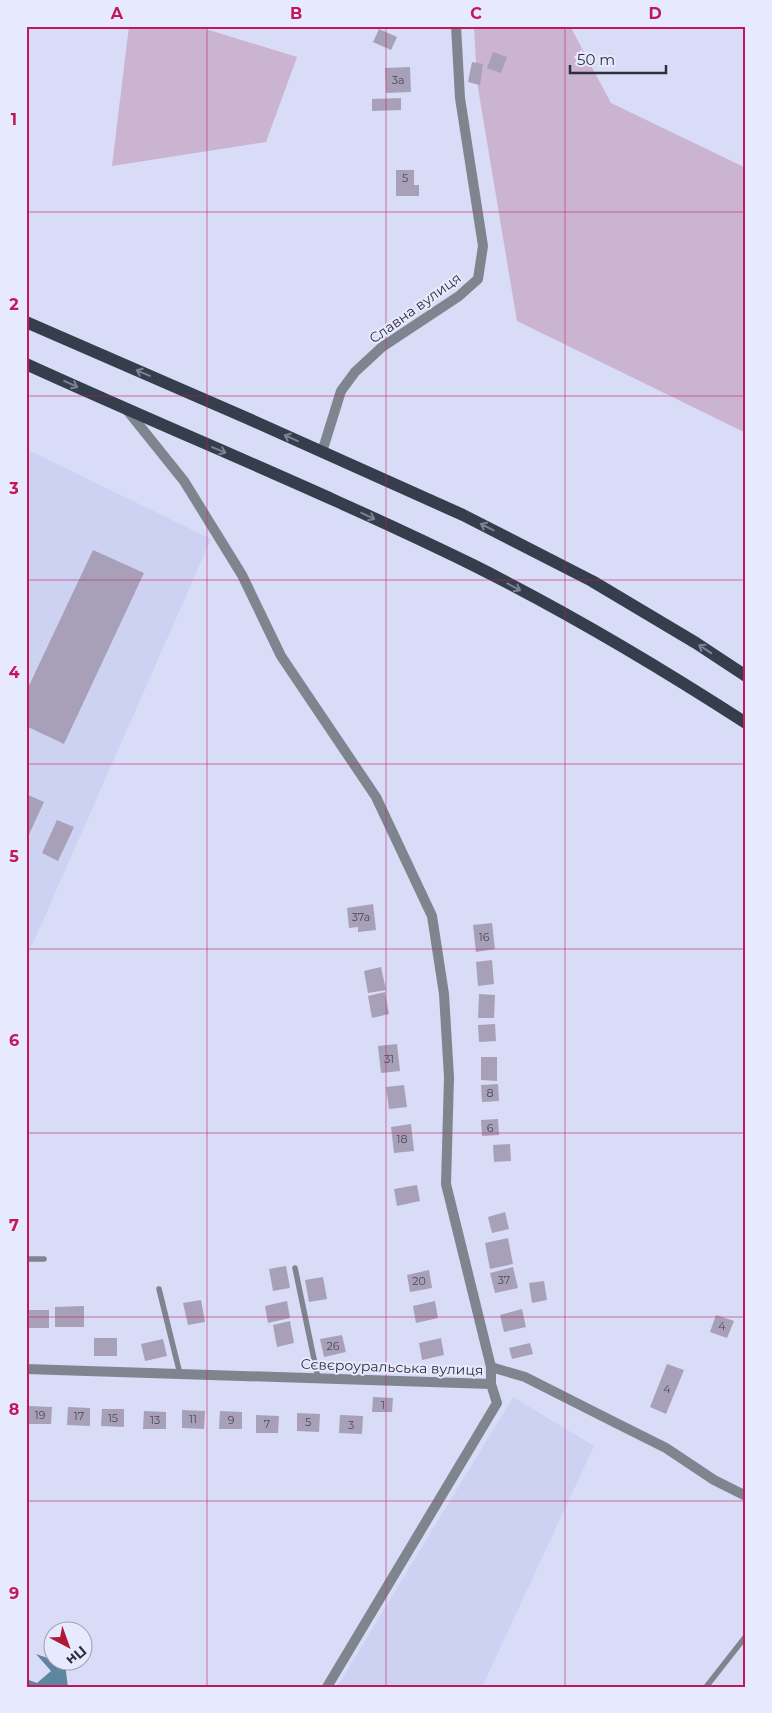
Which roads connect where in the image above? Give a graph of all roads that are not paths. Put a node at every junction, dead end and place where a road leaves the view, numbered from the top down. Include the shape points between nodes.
1 (456, 26) edge
2 (26, 322) edge
3 (26, 364) edge
4 (127, 410) junction
5 (322, 452) junction
6 (746, 676) edge
7 (746, 723) edge
8 (26, 1259) edge
9 (44, 1259) dead end
10 (295, 1268) dead end
11 (158, 1289) dead end
12 (491, 1367) junction
13 (26, 1368) edge
14 (180, 1374) junction
15 (318, 1378) junction
16 (491, 1384) junction
17 (746, 1496) edge
18 (746, 1636) edge
19 (327, 1687) edge
20 (706, 1687) edge

1 - 5 street, Славна вулиця via 460,98 483,246 478,279 459,296 382,347 355,372 341,391
5 -> 2 main road
3 -> 4 main road
4 -> 7 main road via 473,565 574,618
4 - 12 street, Сєвєроуральська вулиця via 184,481 242,575 280,656 376,797 432,916 444,994 449,1077 446,1184
6 -> 5 main road via 592,581 463,515
8 - 9 lane
10 - 15 lane
11 - 14 lane
12 - 16 street, Сєвєроуральська вулиця
12 - 17 street via 525,1377 666,1448 714,1480
13 - 14 street, Сєвєроуральська вулиця
14 - 15 street, Сєвєроуральська вулиця
15 - 16 street, Сєвєроуральська вулиця
16 - 19 street via 497,1402
18 - 20 lane

